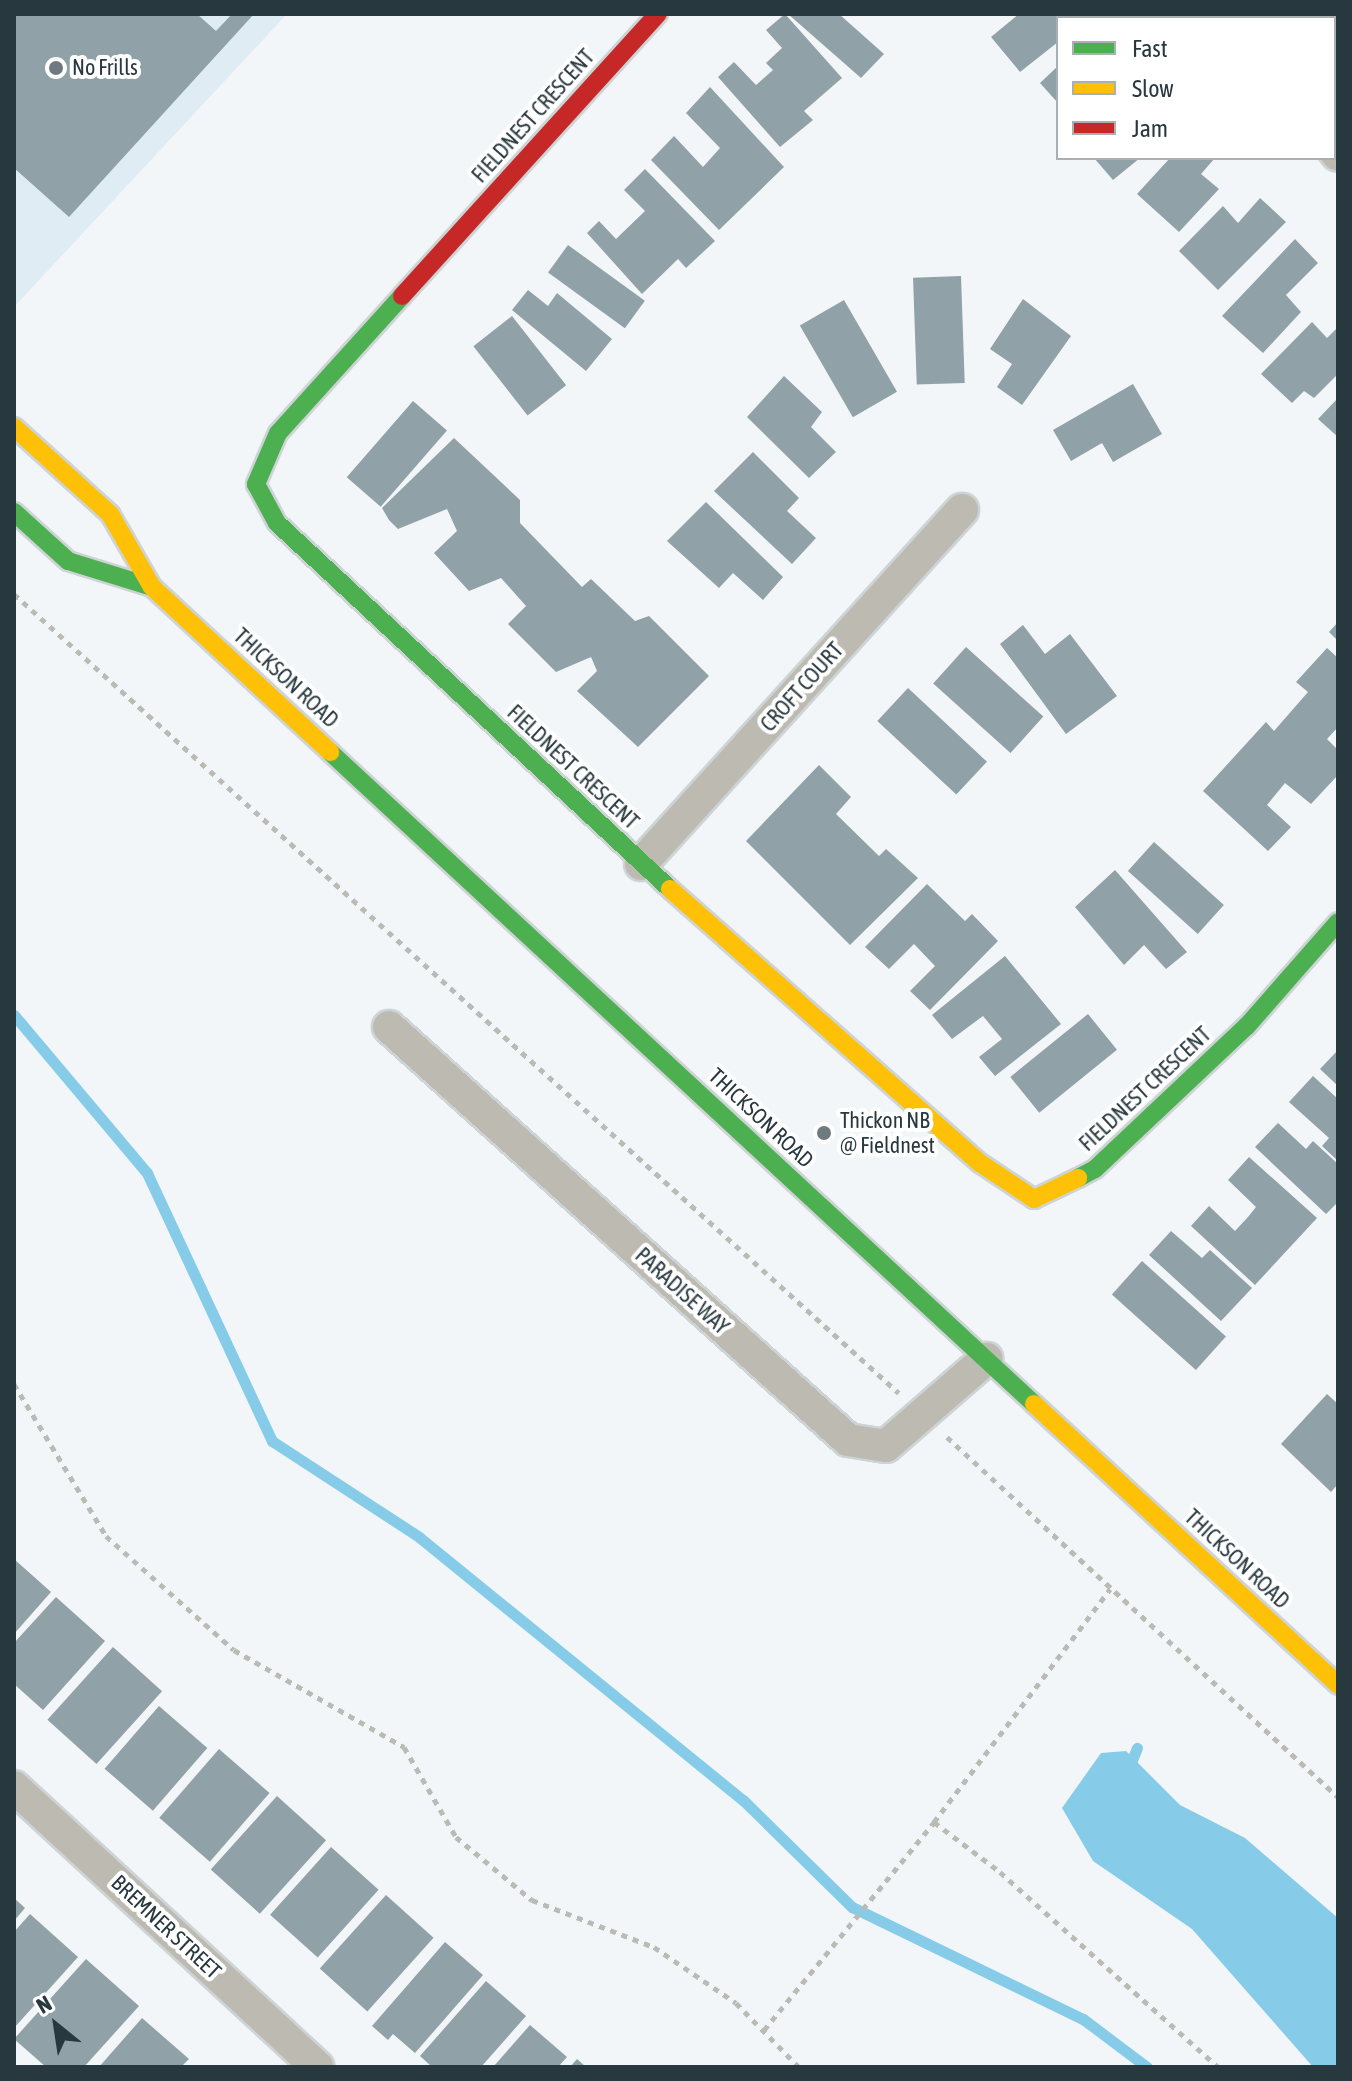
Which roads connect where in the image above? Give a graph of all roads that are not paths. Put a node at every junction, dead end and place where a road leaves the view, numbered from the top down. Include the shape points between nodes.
1 (658, 14) edge
2 (14, 427) edge
3 (962, 510) dead end
4 (14, 512) edge
5 (152, 587) junction
6 (641, 864) junction
7 (1338, 922) edge
8 (389, 1027) dead end
9 (986, 1359) junction
10 (1338, 1685) edge
11 (14, 1787) edge
12 (317, 2067) edge

1 - 6 street, FIELDNEST CRESCENT via 278,433 256,484 277,523
2 - 5 street, THICKSON ROAD via 110,514
3 - 6 street, CROFT COURT
4 - 5 street, THICKSON ROAD via 68,561
5 - 9 street, THICKSON ROAD
6 - 7 street, FIELDNEST CRESCENT via 980,1163 1034,1199 1095,1169 1247,1026
8 - 9 street, PARADISE WAY via 848,1440 886,1446
9 - 10 street, THICKSON ROAD
11 - 12 street, BREMNER STREET

